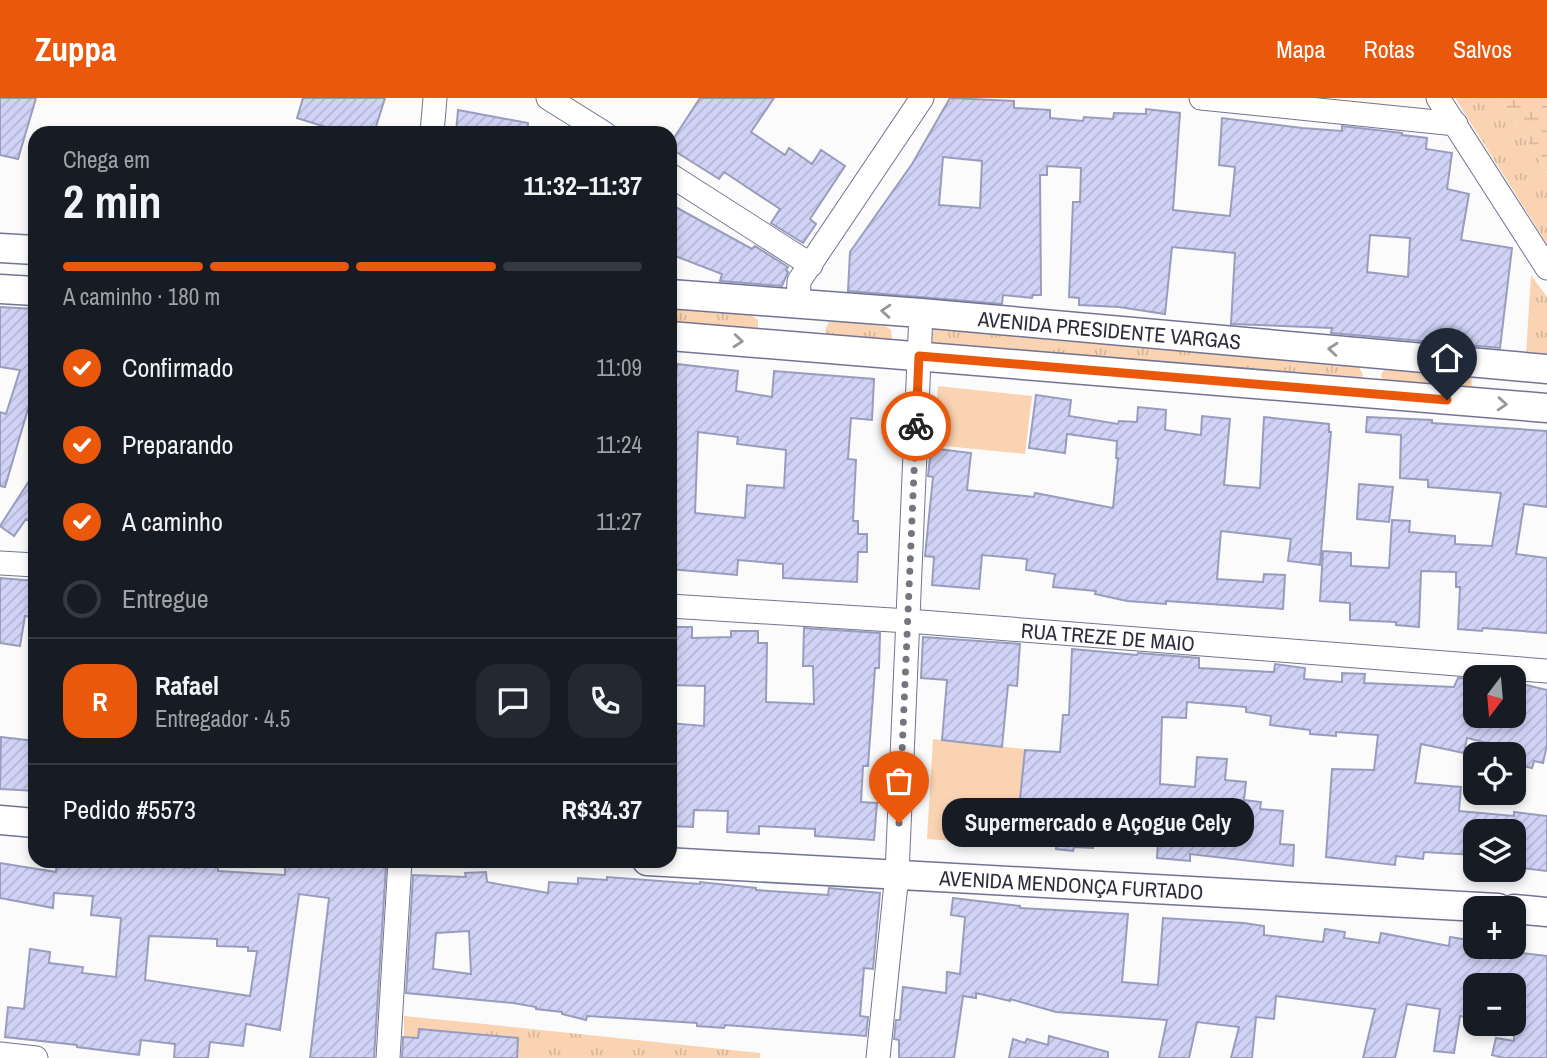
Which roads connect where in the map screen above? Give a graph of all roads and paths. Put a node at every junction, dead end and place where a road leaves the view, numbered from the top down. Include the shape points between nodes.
1 (435, 98) edge
2 (548, 98) edge
3 (922, 98) edge
4 (1208, 98) edge
5 (1438, 98) edge
6 (1456, 124) junction
7 (433, 126) edge
8 (593, 126) edge
9 (677, 179) edge
10 (0, 248) edge
11 (28, 250) edge
12 (811, 265) junction
13 (1547, 268) edge
14 (0, 289) edge
15 (28, 291) edge
16 (677, 294) edge
17 (798, 304) junction
18 (921, 313) junction
19 (677, 337) edge
20 (1375, 353) junction
21 (919, 356) junction
22 (1547, 369) edge
23 (1372, 395) junction
24 (1547, 408) edge
25 (0, 563) edge
26 (28, 565) edge
27 (677, 606) edge
28 (908, 621) junction
29 (1547, 671) edge
30 (0, 820) edge
31 (28, 822) edge
32 (677, 863) edge
33 (400, 868) edge
34 (897, 874) junction
35 (1463, 906) edge
36 (1526, 910) edge
37 (1547, 912) edge
38 (0, 1054) edge
39 (36, 1058) edge
40 (388, 1058) edge
41 (878, 1058) edge

1 - 7 street
2 - 8 street
3 - 12 street
4 - 6 street
5 - 6 street
6 - 13 street
9 - 12 street
10 - 11 street
12 - 17 street via 799,281
14 - 15 street
16 - 17 street, AVENIDA PRESIDENTE VARGAS
18 -> 17 street, AVENIDA PRESIDENTE VARGAS
20 -> 18 street, AVENIDA PRESIDENTE VARGAS
18 - 21 street
19 -> 21 street, AVENIDA PRESIDENTE VARGAS
20 - 22 street, AVENIDA PRESIDENTE VARGAS
20 - 23 street
21 - 23 street, AVENIDA PRESIDENTE VARGAS
21 - 28 street
23 -> 24 street, AVENIDA PRESIDENTE VARGAS
25 - 26 street
27 - 28 street, RUA TREZE DE MAIO
28 - 29 street, RUA TREZE DE MAIO
28 - 34 street
30 - 31 street
32 - 34 street, AVENIDA MENDONÇA FURTADO
33 - 40 street
34 - 35 street, AVENIDA MENDONÇA FURTADO
34 - 41 street
36 - 37 street
38 - 39 street

